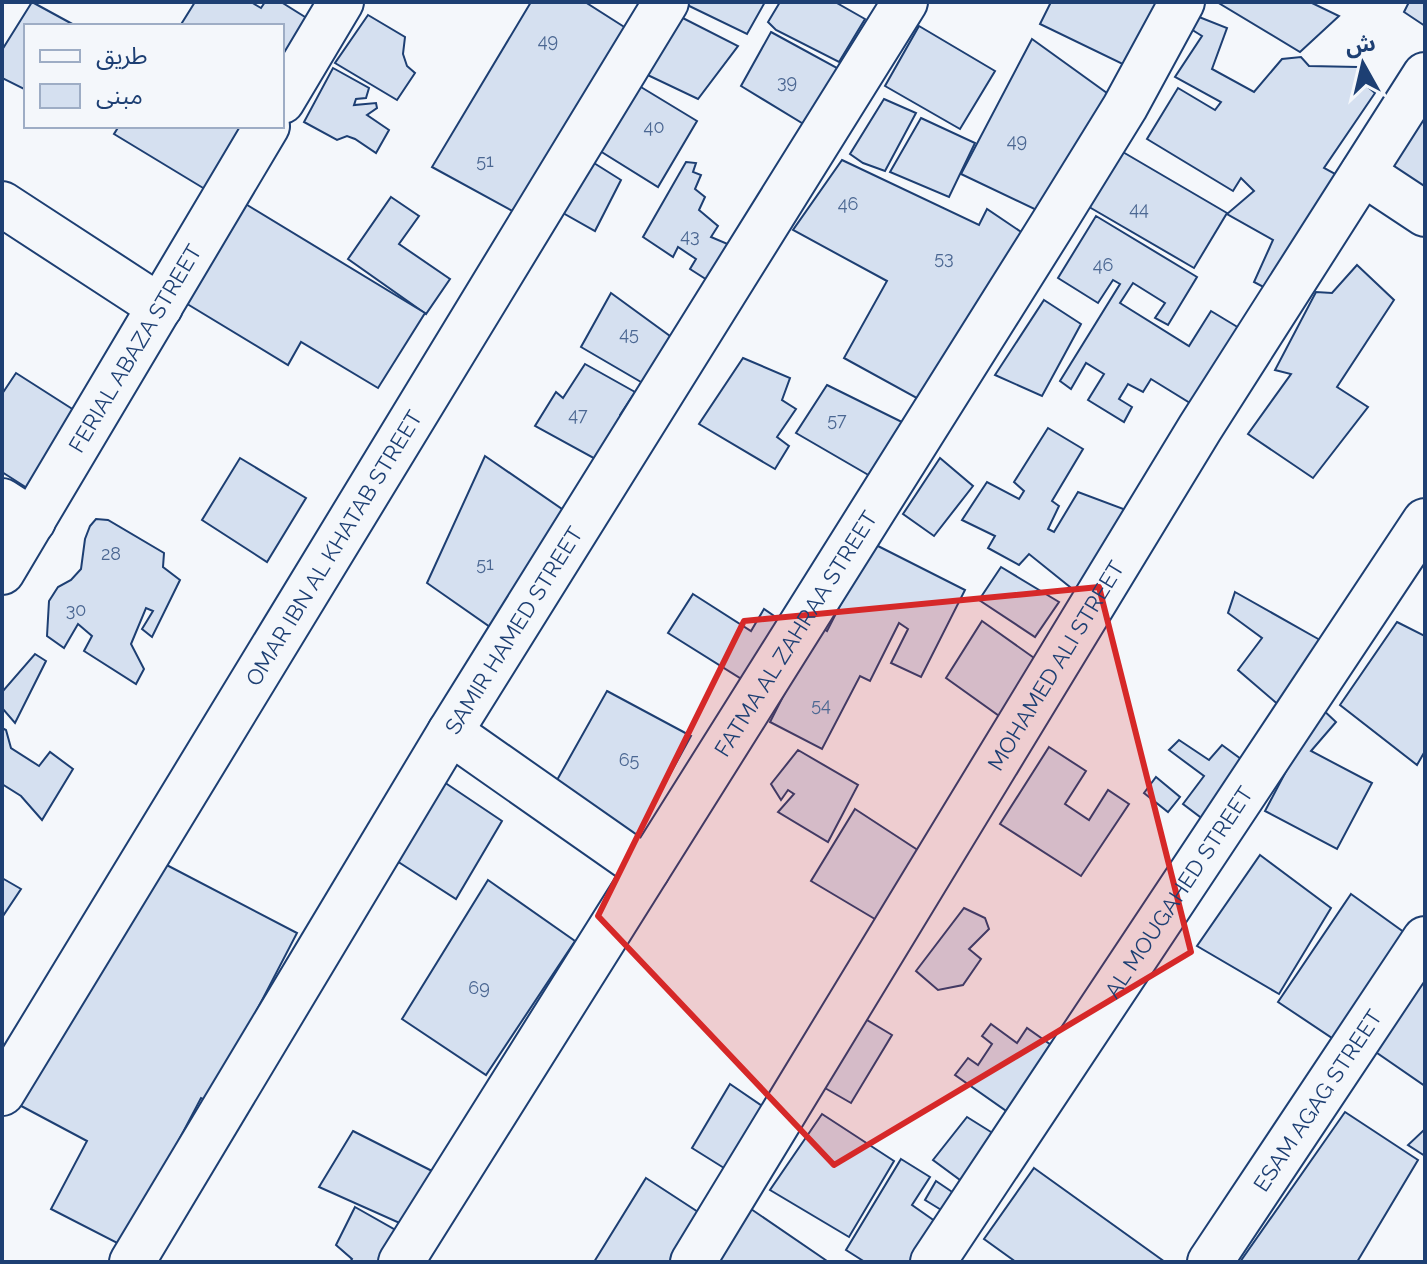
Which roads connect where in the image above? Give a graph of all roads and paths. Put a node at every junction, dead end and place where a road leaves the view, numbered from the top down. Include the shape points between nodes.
1 (341, 2) edge
2 (666, 2) edge
3 (905, 2) edge
4 (1182, 2) edge
5 (1425, 75) edge
6 (284, 98) edge
7 (266, 128) edge
8 (1363, 173) junction
9 (2, 204) edge
10 (1425, 214) edge
11 (160, 307) junction
12 (18, 511) edge
13 (1425, 521) edge
14 (2, 572) edge
15 (450, 732) junction
16 (647, 870) junction
17 (1425, 939) edge
18 (2, 1093) edge
19 (132, 1262) edge
20 (401, 1262) edge
21 (693, 1262) edge
22 (933, 1262) edge
23 (1210, 1262) edge

1 - 6 street
2 - 18 street, OMAR IBN AL KHATAB STREET
3 - 15 street, SAMIR HAMED STREET
4 - 16 street, FATMA AL ZAHRAA STREET via 1125,107
5 - 8 street, MOHAMED ALI STREET
7 - 11 street, FERIAL ABAZA STREET
8 - 10 street
8 - 21 street, MOHAMED ALI STREET via 1200,428
9 - 11 street
11 - 12 street, FERIAL ABAZA STREET
12 - 14 street, FERIAL ABAZA STREET
13 - 22 street, AL MOUGAHED STREET
15 - 16 street
15 - 19 street, SAMIR HAMED STREET
16 - 20 street, FATMA AL ZAHRAA STREET
17 - 23 street, ESAM AGAG STREET

